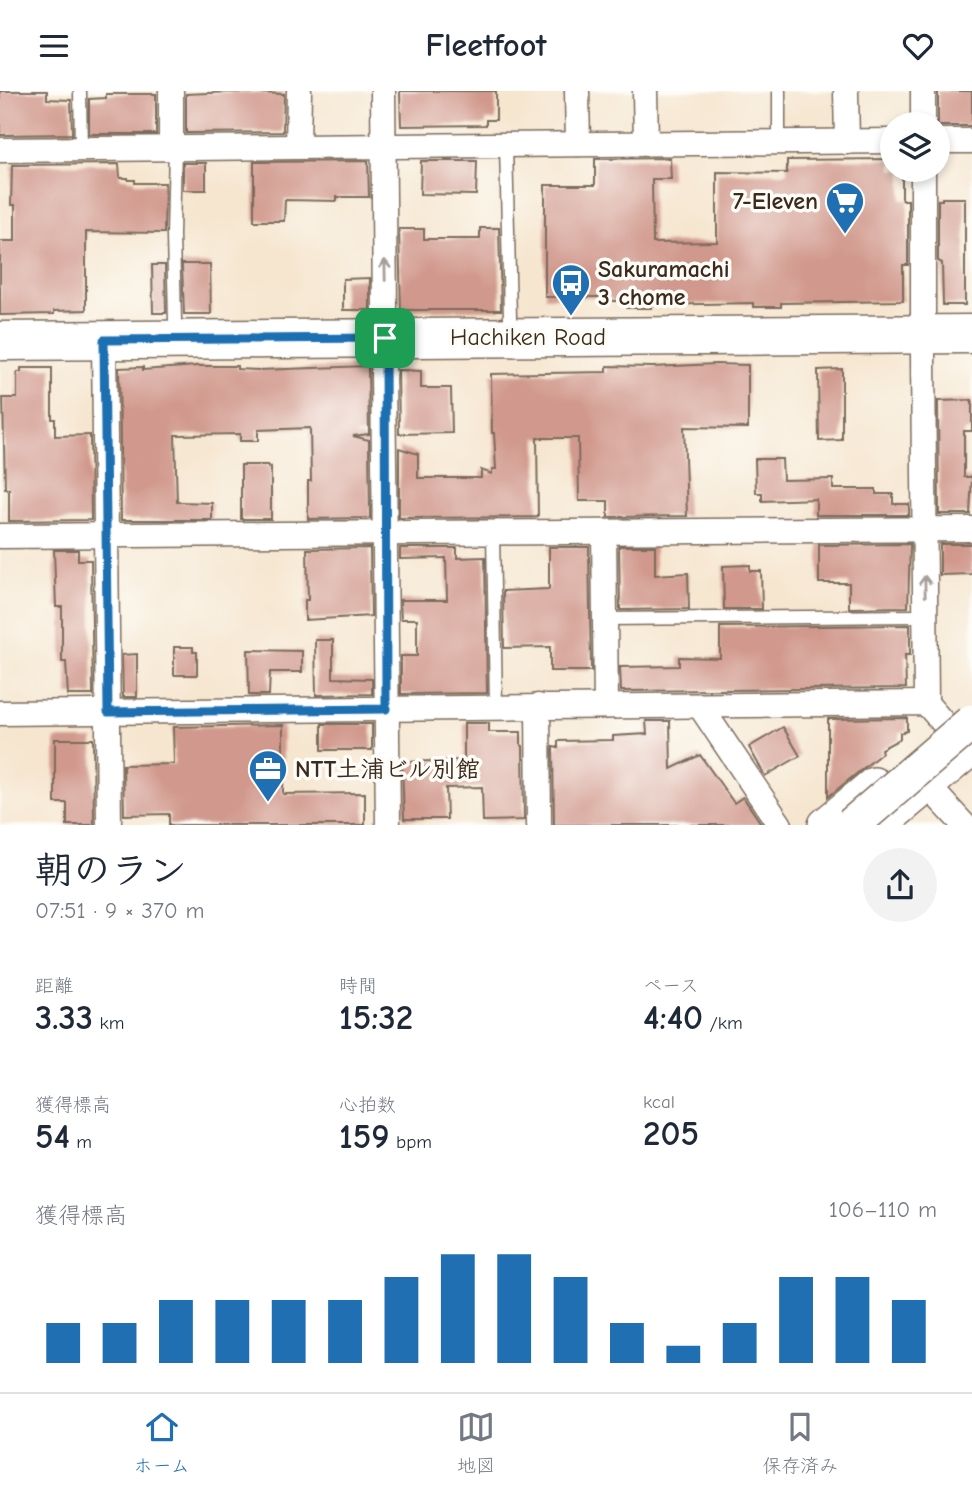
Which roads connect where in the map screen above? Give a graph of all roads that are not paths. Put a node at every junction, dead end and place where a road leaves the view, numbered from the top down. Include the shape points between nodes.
1 (80, 91) edge
2 (171, 91) edge
3 (299, 91) edge
4 (383, 91) edge
5 (578, 91) edge
6 (645, 91) edge
7 (779, 91) edge
8 (846, 91) edge
9 (923, 91) edge
10 (923, 112) edge
11 (880, 141) edge
12 (950, 141) edge
13 (972, 141) edge
14 (779, 142) junction
15 (847, 142) junction
16 (646, 143) junction
17 (506, 144) junction
18 (578, 144) junction
19 (383, 145) junction
20 (298, 146) junction
21 (173, 147) junction
22 (81, 149) junction
23 (0, 150) edge
24 (923, 182) edge
25 (510, 318) dead end
26 (175, 320) dead end
27 (972, 334) edge
28 (922, 335) junction
29 (385, 338) junction
30 (104, 340) junction
31 (0, 341) edge
32 (972, 529) edge
33 (924, 531) junction
34 (604, 532) junction
35 (384, 533) junction
36 (493, 533) junction
37 (0, 536) edge
38 (106, 536) junction
39 (916, 616) dead end
40 (605, 619) junction
41 (972, 703) edge
42 (538, 706) junction
43 (606, 706) junction
44 (701, 706) junction
45 (496, 707) junction
46 (386, 709) junction
47 (108, 712) junction
48 (0, 713) edge
49 (958, 728) edge
50 (927, 785) junction
51 (109, 825) edge
52 (388, 825) edge
53 (539, 825) edge
54 (780, 825) edge
55 (826, 825) edge
56 (852, 825) edge
57 (879, 825) edge
58 (964, 825) edge

1 - 22 lane
2 - 21 street
3 - 20 street
4 - 19 street
5 - 18 street
6 - 16 street
7 - 14 lane
8 - 15 street
9 - 10 street
11 - 15 street
12 - 13 street
14 - 15 street
14 - 16 street
16 - 18 street
17 - 18 street
17 - 19 street
17 - 25 lane
19 - 20 street
29 -> 19 street
20 - 21 street
21 - 22 street
21 - 26 lane
22 - 23 street
24 - 28 street
27 - 28 main road, Hachiken Road
28 - 29 main road, Hachiken Road
28 - 33 street
29 - 30 main road, Hachiken Road
29 - 35 street
30 - 31 main road, Hachiken Road
30 - 38 street
32 - 33 street
33 - 34 street
49 -> 33 street
34 - 36 street
34 - 40 street
35 - 36 street
35 - 38 street
35 - 46 street
36 - 45 lane
37 - 38 street
38 - 47 street
39 - 40 lane
40 - 43 street
41 - 49 street
42 - 43 street
42 - 45 street
42 - 53 street
43 - 44 street
44 - 49 street
44 - 54 street
45 - 46 street
46 - 47 street
46 - 52 street
47 - 48 street
47 - 51 street
49 - 50 street
49 - 55 street
49 - 56 street, bridge
50 - 57 street
50 - 58 street

